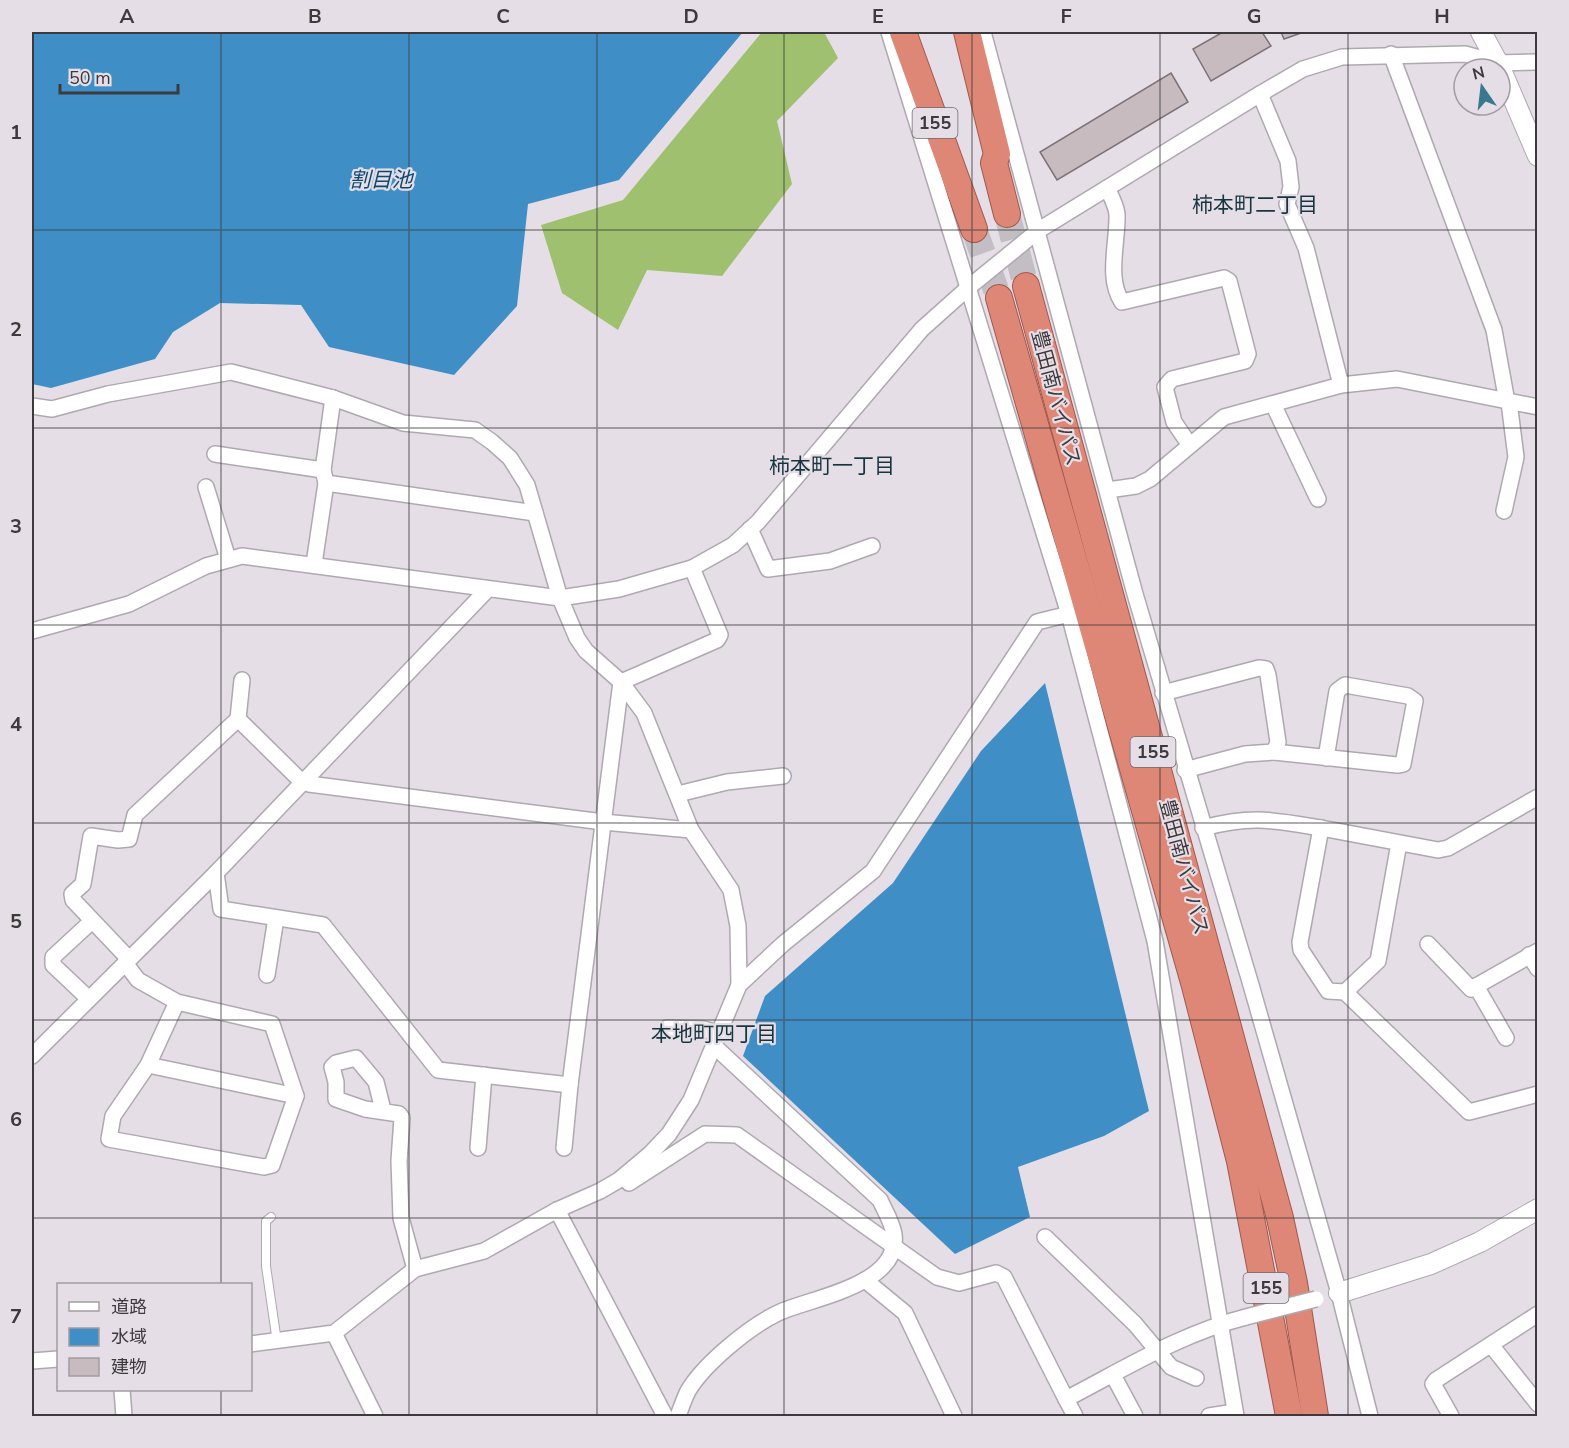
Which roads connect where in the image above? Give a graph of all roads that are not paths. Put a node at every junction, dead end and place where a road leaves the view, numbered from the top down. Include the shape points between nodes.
1 (890, 32) edge
2 (903, 32) edge
3 (967, 32) edge
4 (983, 32) edge
5 (1482, 32) edge
6 (1391, 54) junction
7 (1476, 57) edge
8 (1495, 57) edge
9 (1538, 62) edge
10 (1512, 63) edge
11 (1260, 94) junction
12 (1512, 96) edge
13 (1538, 156) edge
14 (1107, 188) junction
15 (1007, 214) tunnel mouth
16 (972, 221) tunnel mouth
17 (1039, 230) junction
18 (969, 286) junction
19 (1026, 286) tunnel mouth
20 (999, 298) tunnel mouth
21 (1341, 385) junction
22 (333, 399) junction
23 (1508, 402) junction
24 (1273, 404) junction
25 (32, 406) edge
26 (1538, 407) edge
27 (1189, 444) junction
28 (215, 454) dead end
29 (325, 477) junction
30 (206, 487) dead end
31 (1108, 490) junction
32 (1318, 499) dead end
33 (1504, 511) dead end
34 (535, 513) junction
35 (750, 529) junction
36 (872, 546) dead end
37 (228, 558) junction
38 (314, 564) junction
39 (692, 568) junction
40 (487, 590) junction
41 (560, 598) junction
42 (1069, 614) junction
43 (32, 631) edge
44 (242, 680) dead end
45 (621, 682) junction
46 (1163, 693) junction
47 (238, 719) junction
48 (1274, 752) junction
49 (1326, 758) junction
50 (1185, 770) junction
51 (783, 776) dead end
52 (301, 781) junction
53 (678, 794) junction
54 (1538, 797) edge
55 (603, 822) junction
56 (1203, 828) junction
57 (1321, 828) junction
58 (691, 830) junction
59 (1398, 843) junction
60 (216, 873) junction
61 (276, 918) junction
62 (92, 921) junction
63 (1428, 944) dead end
64 (1533, 953) edge
65 (127, 961) junction
66 (1538, 969) edge
67 (267, 975) dead end
68 (739, 985) junction
69 (1476, 986) junction
70 (1345, 992) junction
71 (89, 999) junction
72 (177, 1002) junction
73 (667, 1028) dead end
74 (1506, 1038) dead end
75 (715, 1039) junction
76 (32, 1056) edge
77 (148, 1065) junction
78 (484, 1076) junction
79 (570, 1085) junction
80 (1538, 1094) edge
81 (296, 1096) junction
82 (383, 1110) dead end
83 (477, 1148) dead end
84 (564, 1149) dead end
85 (1240, 1161) junction
86 (600, 1191) junction
87 (1538, 1209) edge
88 (557, 1210) junction
89 (271, 1217) dead end
90 (1280, 1218) junction
91 (1045, 1237) dead end
92 (893, 1247) junction
93 (415, 1269) junction
94 (865, 1280) junction
95 (1339, 1293) junction
96 (1538, 1314) edge
97 (1220, 1324) junction
98 (334, 1333) junction
99 (277, 1342) junction
100 (252, 1344) edge
101 (1491, 1345) junction
102 (1159, 1351) junction
103 (57, 1359) edge
104 (32, 1361) edge
105 (1113, 1375) junction
106 (1196, 1378) dead end
107 (122, 1391) edge
108 (1066, 1399) junction
109 (1538, 1404) edge
110 (1236, 1414) edge
111 (124, 1416) edge
112 (375, 1416) edge
113 (665, 1416) edge
114 (678, 1416) edge
115 (954, 1416) edge
116 (1075, 1416) edge
117 (1135, 1416) edge
118 (1209, 1416) edge
119 (1272, 1416) edge
120 (1289, 1416) edge
121 (1315, 1416) edge
122 (1332, 1416) edge
123 (1370, 1416) edge
124 (1451, 1416) edge

1 - 18 street
2 - 16 highway, 155
3 - 15 highway, 155 via 997,154 994,163
4 - 17 street
5 - 8 street
6 - 7 street
6 - 11 street via 1342,57 1303,69
6 - 23 street via 1494,330
9 - 10 street
11 - 14 street
11 - 21 street via 1288,161 1287,204 1306,248
12 - 13 street
14 - 17 street
14 - 27 street via 1117,213 1114,270 1117,295 1122,302 1224,278 1230,281 1248,354 1245,361 1172,380 1165,387 1174,422
17 - 18 street
17 - 31 street
18 - 35 street via 922,329
18 - 42 street
19 - 90 highway, 豊田南バイパス / 155
20 - 85 highway, 豊田南バイパス / 155 via 1191,974
21 - 23 street via 1397,379
21 - 24 street
22 - 25 street via 231,372 108,394 52,410
22 - 29 street
22 - 34 street via 403,423 475,430 510,458 526,485
23 - 26 street
23 - 33 street via 1516,457
24 - 27 street via 1224,417
24 - 32 street
27 - 31 street via 1150,479 1136,486
28 - 29 street
29 - 34 street
29 - 38 street
30 - 37 street
31 - 46 street
34 - 41 street
35 - 36 street via 768,569 830,561
35 - 39 street via 733,545
37 - 38 street via 266,557
37 - 43 street via 129,604
38 - 40 street
39 - 41 street via 619,590
39 - 45 street via 720,634 717,640
40 - 41 street
40 - 52 street
41 - 45 street via 586,651
42 - 68 street via 1037,622 873,871
42 - 97 street via 1156,950
44 - 47 street
45 - 53 street via 644,713
45 - 55 street
46 - 48 street via 1266,669 1278,741
46 - 50 street
47 - 52 street
47 - 62 street via 135,815 129,839 91,836 84,884 72,894
48 - 49 street
48 - 50 street via 1245,754
49 - 49 street via 1403,764 1415,701 1408,696 1345,685 1339,688
50 - 56 street
51 - 53 street via 727,782
52 - 55 street
52 - 60 street
53 - 58 street
54 - 59 street via 1448,848
55 - 58 street
55 - 79 street
56 - 57 street via 1255,818
56 - 95 street
57 - 59 street
57 - 70 street via 1301,950 1328,992
58 - 68 street via 731,890 738,926
59 - 70 street via 1378,961
60 - 61 street via 221,909
60 - 65 street
61 - 67 street
61 - 78 street via 323,925 438,1070
62 - 65 street
62 - 71 street via 53,957 52,965
63 - 69 street via 1471,989
64 - 66 street
64 - 69 street
65 - 71 street
65 - 72 street via 138,980
68 - 75 street
69 - 74 street
70 - 80 street via 1469,1112
71 - 76 street
72 - 77 street
72 - 81 street via 272,1024
73 - 75 street via 702,1029
75 - 86 street via 691,1100 669,1134 631,1171
75 - 92 street via 880,1200 894,1234
77 - 81 street
77 - 81 street via 113,1116 109,1138 264,1167 272,1165
78 - 79 street
78 - 83 street
79 - 84 street
82 - 93 street via 402,1118 401,1218
85 - 119 highway, 155 via 1232,1184 1255,1295
85 - 120 highway, 豊田南バイパス / 155
86 - 88 street
86 - 92 street via 616,1191 705,1134 728,1133 747,1142
87 - 95 street via 1431,1264
88 - 93 street via 484,1251
88 - 113 street
89 - 99 lane via 266,1221 266,1266
90 - 121 highway, 豊田南バイパス / 155
90 - 122 highway, 155 via 1303,1280
91 - 102 street
92 - 94 street via 888,1260
92 - 108 street via 937,1277 959,1284 996,1273 1004,1277
93 - 98 street
94 - 114 street via 835,1295 780,1312 761,1324 708,1368 688,1391
94 - 115 street via 905,1313
95 - 97 street, bridge
95 - 123 street
96 - 101 street
97 - 102 street
97 - 110 street
98 - 99 street
98 - 112 street
99 - 100 street
101 - 109 street
101 - 124 street via 1433,1384
102 - 105 street
102 - 106 street via 1171,1366
103 - 104 street
105 - 108 street
105 - 117 street
107 - 111 street
108 - 116 street
110 - 118 street

